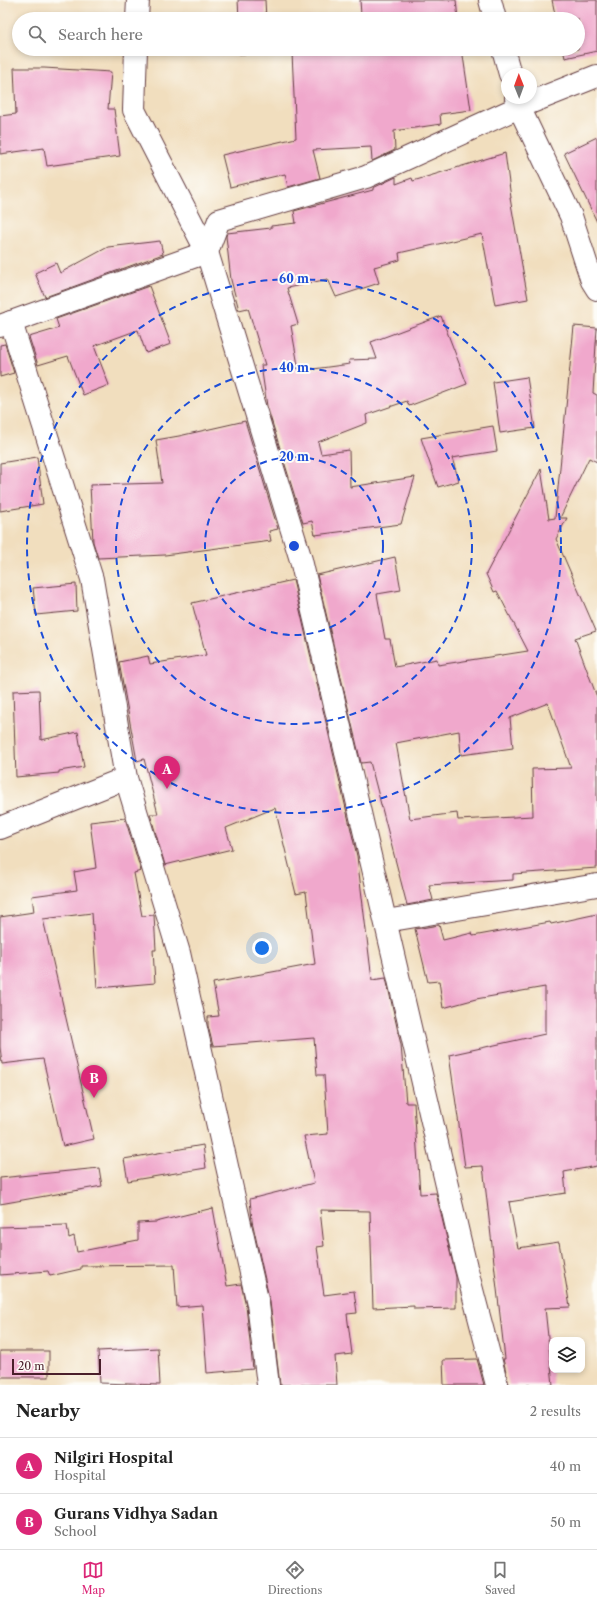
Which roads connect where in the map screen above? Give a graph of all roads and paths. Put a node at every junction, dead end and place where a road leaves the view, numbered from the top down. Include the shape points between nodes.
1 (138, 0) edge
2 (490, 0) edge
3 (137, 12) edge
4 (493, 12) edge
5 (136, 56) edge
6 (505, 56) edge
7 (508, 68) edge
8 (597, 76) edge
9 (537, 96) edge
10 (515, 104) edge
11 (517, 104) edge
12 (208, 252) junction
13 (595, 283) edge
14 (5, 324) edge
15 (126, 778) junction
16 (0, 828) edge
17 (597, 885) edge
18 (386, 922) junction
19 (268, 1385) edge
20 (497, 1385) edge

1 - 3 street
2 - 4 street
5 - 12 street via 134,110
6 - 7 street
8 - 9 street
10 - 12 street via 366,177 219,220
11 - 13 street via 571,216
12 - 14 street
12 - 18 street via 301,560
14 - 15 street via 92,579
15 - 16 street
15 - 19 street via 181,961 258,1304
17 - 18 street
18 - 20 street via 466,1267

